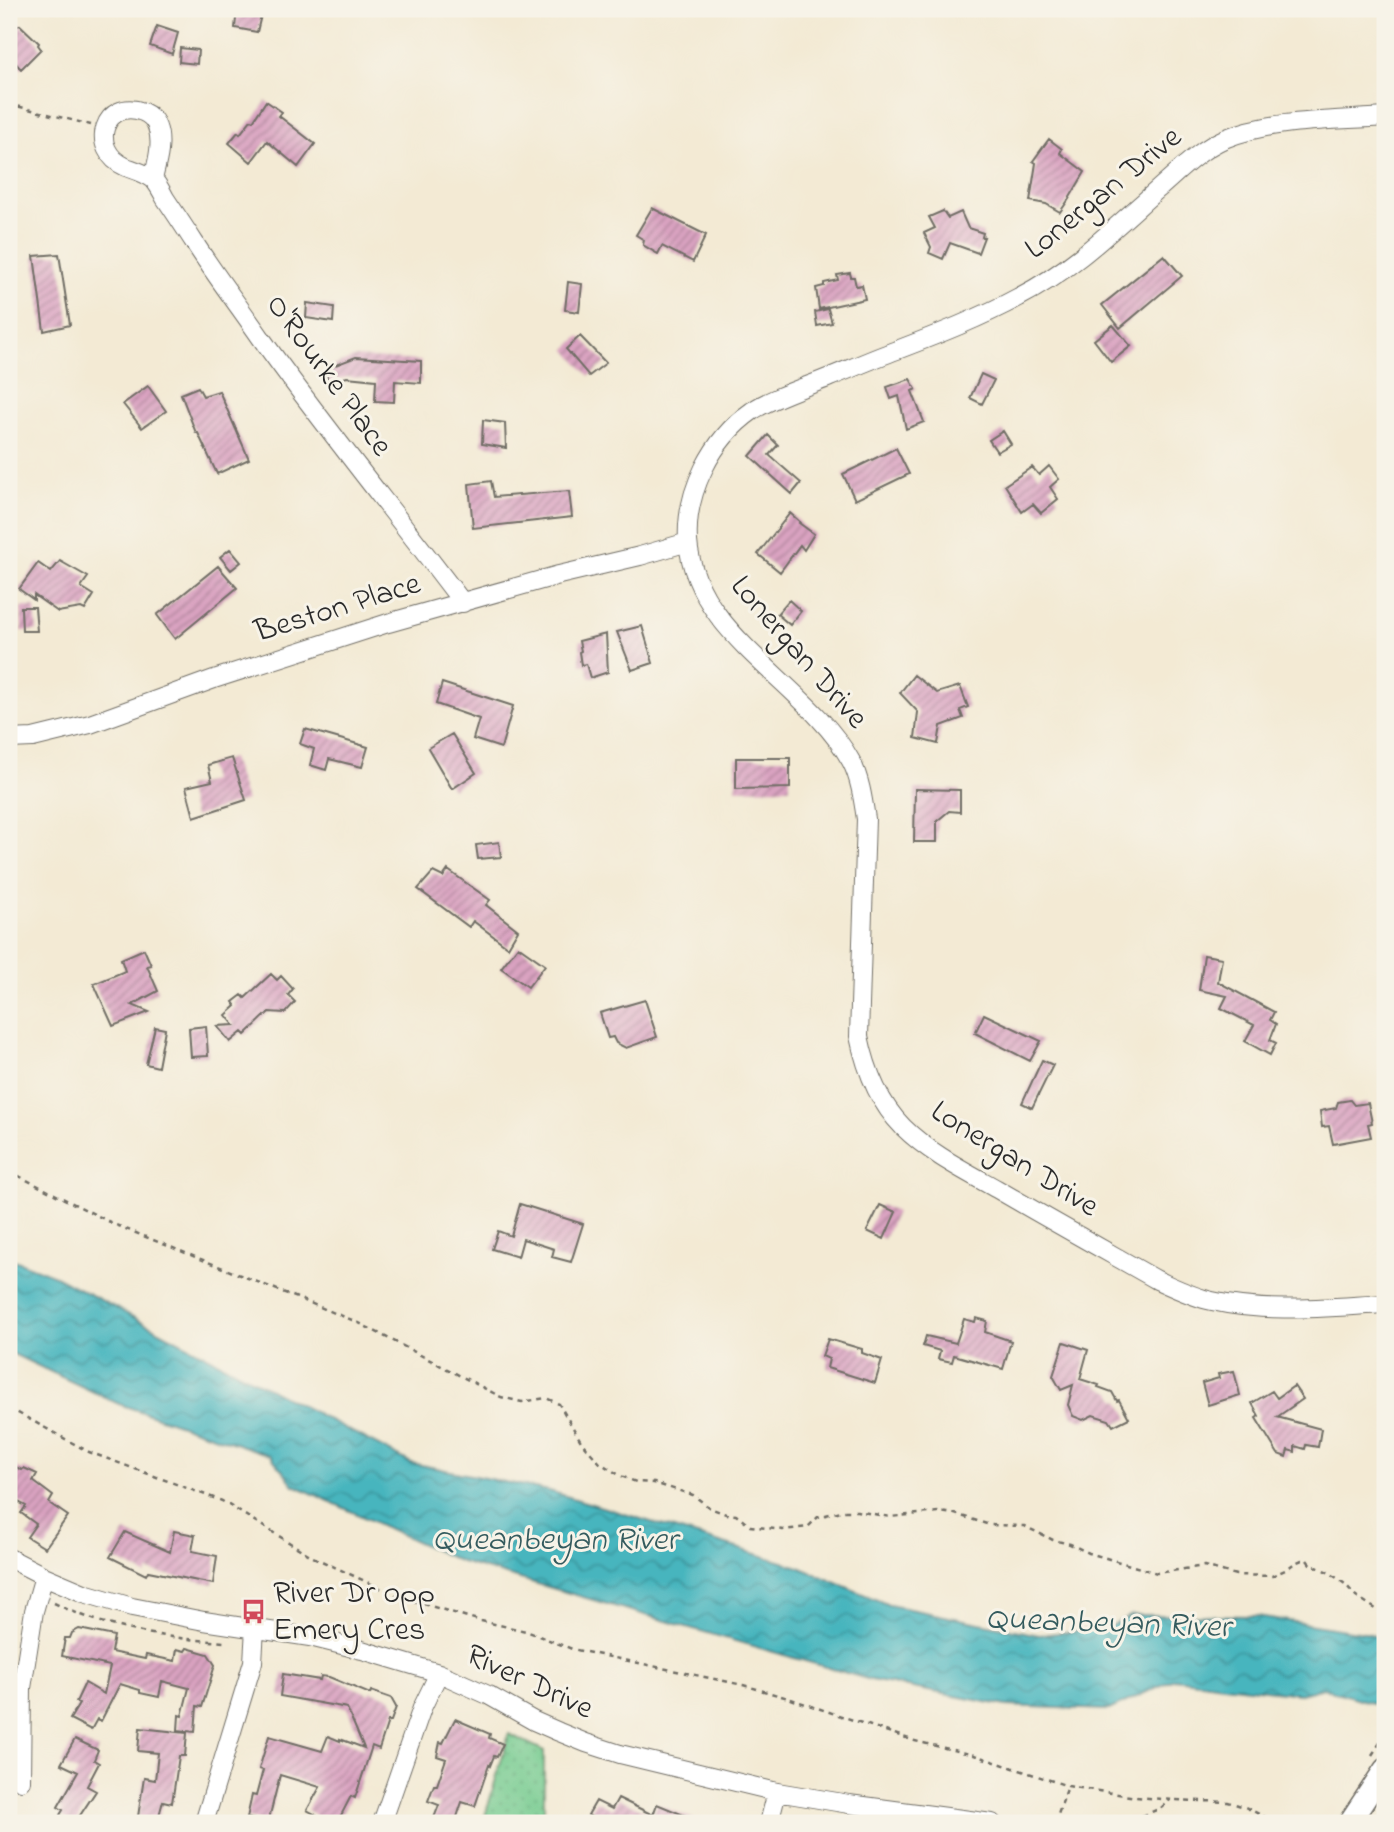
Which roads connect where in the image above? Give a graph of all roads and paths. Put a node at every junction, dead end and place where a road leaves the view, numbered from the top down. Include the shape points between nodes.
1 (9, 104) edge
2 (1385, 117) edge
3 (104, 128) junction
4 (153, 179) junction
5 (688, 542) junction
6 (463, 603) junction
7 (9, 739) edge
8 (9, 1171) edge
9 (1385, 1304) edge
10 (9, 1408) edge
11 (9, 1558) edge
12 (44, 1576) junction
13 (38, 1596) junction
14 (1385, 1615) edge
15 (255, 1628) junction
16 (254, 1647) junction
17 (439, 1673) junction
18 (1385, 1769) edge
19 (21, 1781) dead end
20 (1068, 1786) junction
21 (777, 1792) junction
22 (1170, 1800) junction
23 (204, 1823) edge
24 (382, 1823) edge
25 (769, 1823) edge
26 (992, 1823) edge
27 (1055, 1823) edge
28 (1136, 1823) edge
29 (1277, 1823) edge
30 (1349, 1823) edge

1 - 3 path
2 - 5 street, Lonergan Drive via 1285,124 1220,140 1193,158 1068,268 1020,297 753,411 709,457 695,485
3 - 4 street via 110,155
3 - 4 street via 126,110 148,114 159,130
4 - 6 street, O'Rourke Place via 282,367
5 - 6 street, Beston Place
5 - 9 street, Lonergan Drive via 694,569 717,615 815,714 851,762 866,819 859,1036 872,1082 903,1127 958,1167 1185,1292 1212,1301 1268,1308
6 - 7 street, Beston Place via 300,650 90,724
8 - 14 path via 116,1225 357,1322 501,1398 522,1402 546,1398 559,1404 600,1464 636,1482 692,1495 750,1526 808,1527 818,1517 841,1511 890,1517 939,1512 990,1525 1024,1526 1089,1553 1157,1573 1204,1566 1236,1575 1272,1576 1307,1560
10 - 20 path via 89,1452 222,1501 313,1557 397,1596 526,1631 572,1649 743,1685
11 - 12 street, River Drive
12 - 13 street
12 - 15 street, River Drive via 132,1607
13 - 16 path via 143,1633
13 - 19 street via 22,1688
15 - 16 street
15 - 17 street, River Drive via 310,1637
16 - 23 street
17 - 21 street, River Drive via 586,1743
17 - 24 street
18 - 30 main road
20 - 22 path
20 - 27 path
21 - 25 street
21 - 26 street, River Drive
22 - 28 path
22 - 29 path via 1233,1803

